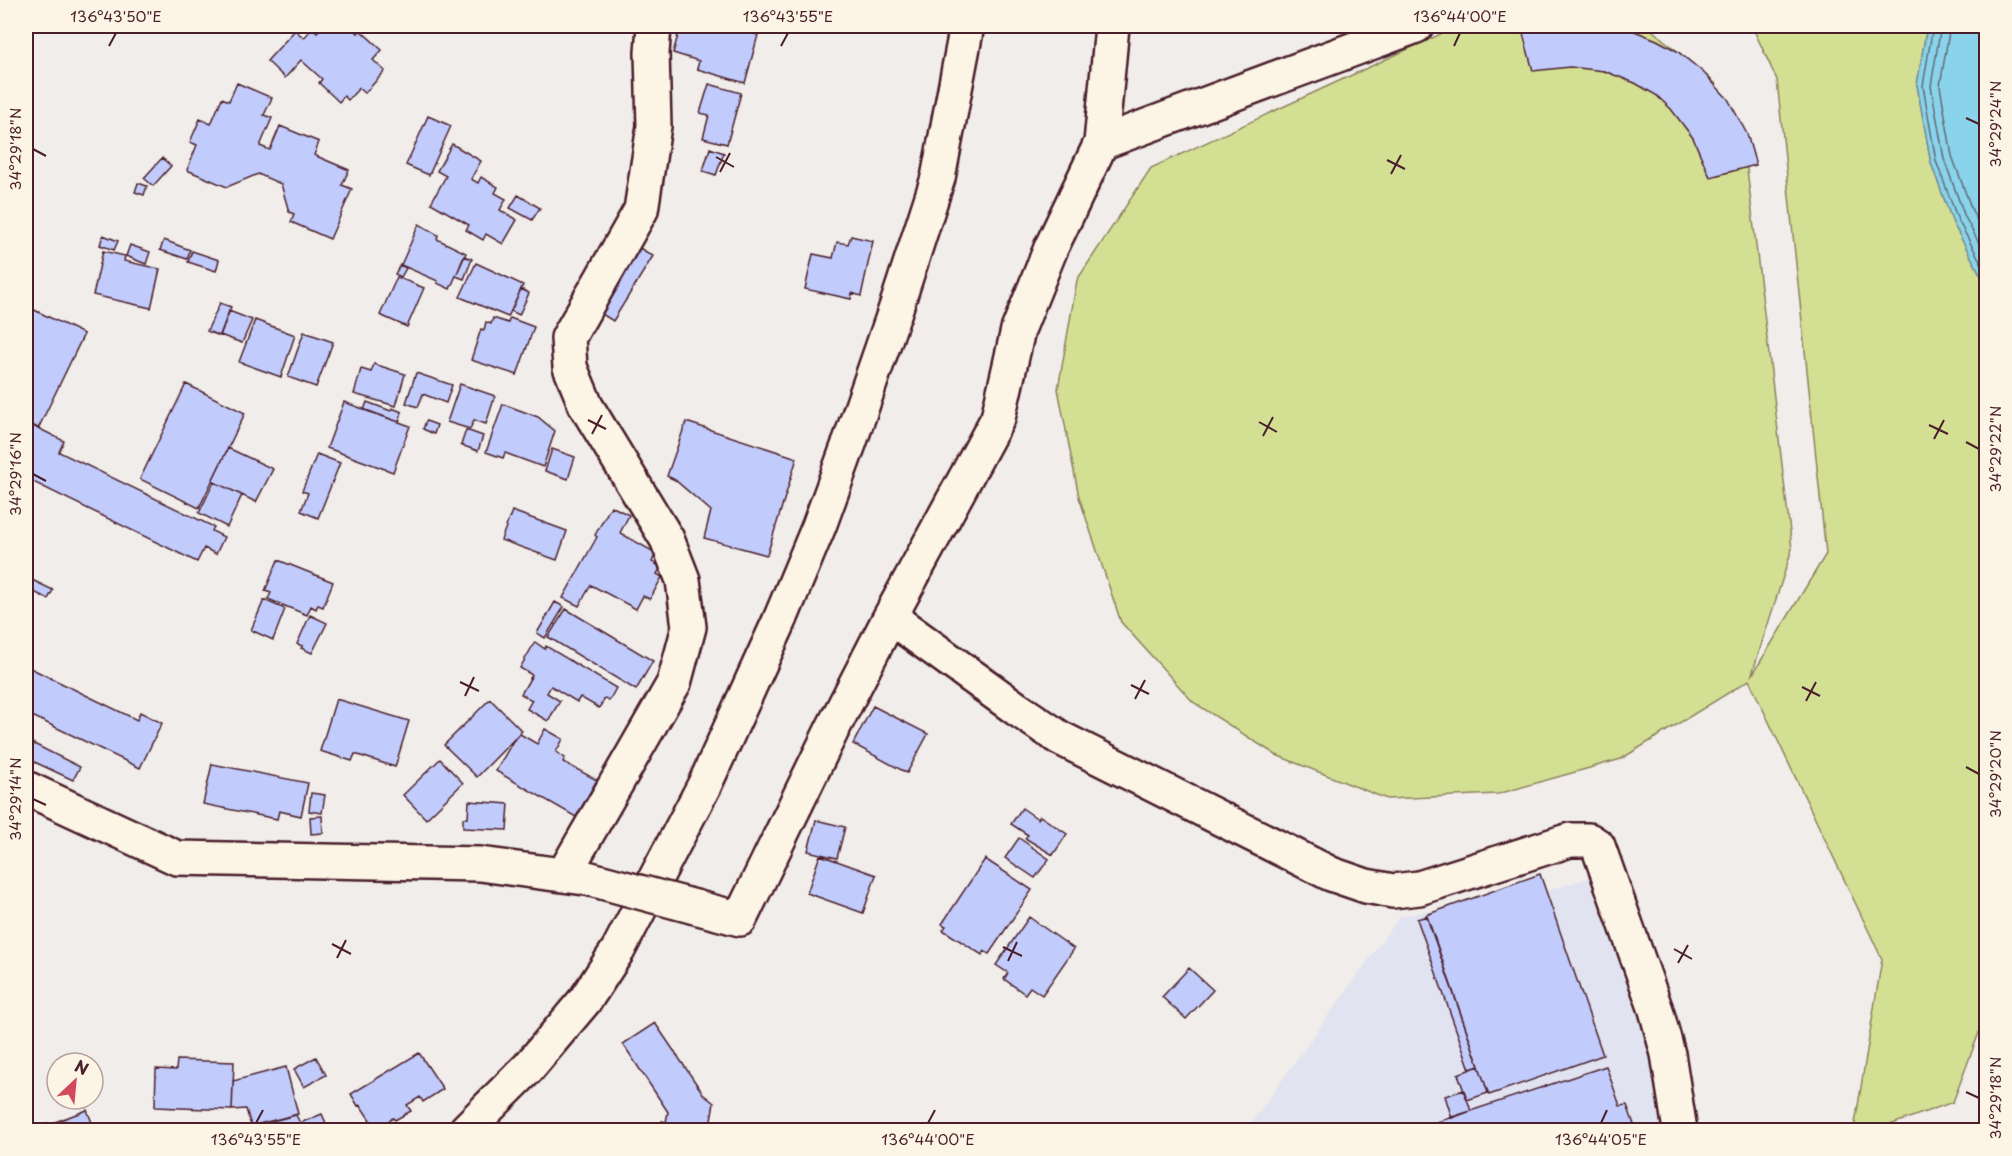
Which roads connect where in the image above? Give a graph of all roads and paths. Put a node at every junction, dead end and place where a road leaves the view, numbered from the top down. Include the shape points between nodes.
1 (654, 26) edge
2 (967, 26) edge
3 (1112, 26) edge
4 (1416, 26) edge
5 (1101, 143) junction
6 (890, 617) junction
7 (26, 788) edge
8 (576, 876) junction
9 (466, 1131) edge
10 (1680, 1131) edge

1 - 8 street via 654,126 641,210 568,338 570,367 586,406 667,539 683,580 689,627 674,683
2 - 9 street via 938,178 850,441 774,633 705,784 618,950 585,999 528,1068
3 - 5 street
4 - 5 street
5 - 6 street via 1051,248 1018,330 998,418
6 - 8 street, bridge via 740,919
6 - 10 street via 1060,738 1348,880 1393,891 1419,888 1570,840 1589,840 1598,846 1656,1010 1668,1054
7 - 8 street via 177,858 480,864

